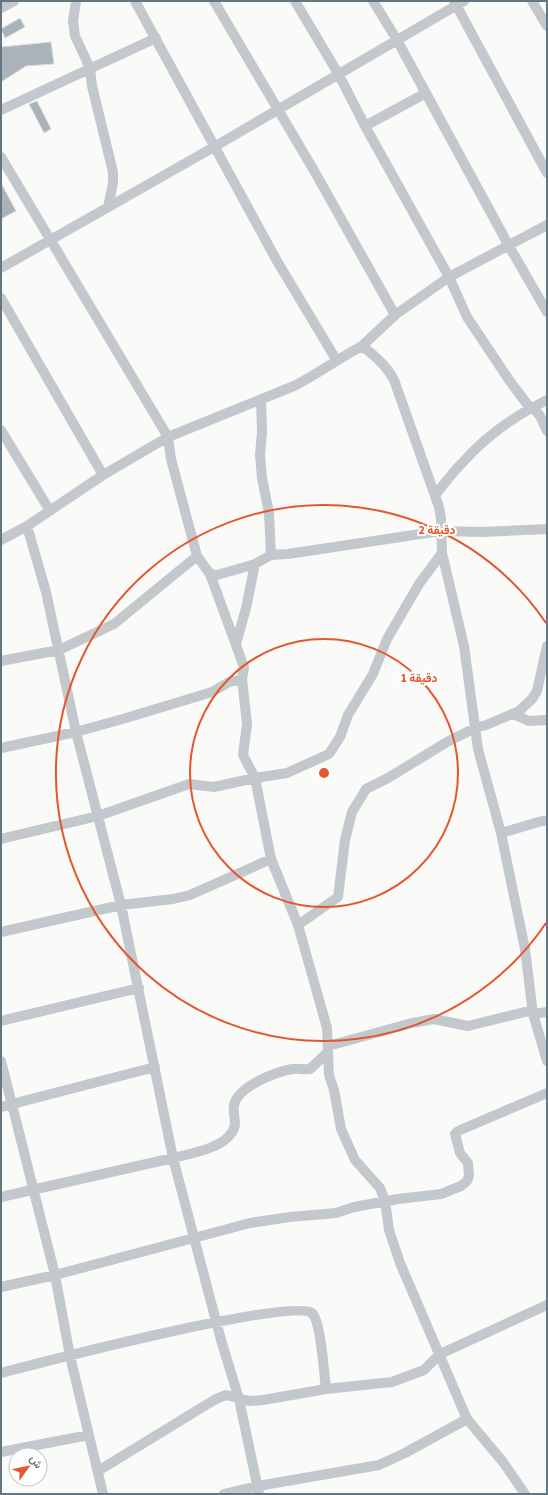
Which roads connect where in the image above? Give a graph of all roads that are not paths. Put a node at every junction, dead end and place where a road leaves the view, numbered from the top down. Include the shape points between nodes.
1 (14, 1) edge
2 (76, 1) edge
3 (135, 1) edge
4 (214, 1) edge
5 (295, 1) edge
6 (373, 1) edge
7 (532, 1) edge
8 (459, 2) edge
9 (1, 8) edge
10 (547, 26) edge
11 (156, 38) junction
12 (397, 40) junction
13 (90, 68) junction
14 (339, 75) junction
15 (426, 93) junction
16 (1, 110) edge
17 (278, 110) junction
18 (365, 126) junction
19 (214, 147) junction
20 (1, 157) edge
21 (547, 173) edge
22 (108, 207) junction
23 (547, 225) edge
24 (50, 240) junction
25 (509, 246) junction
26 (1, 268) edge
27 (449, 277) junction
28 (1, 298) edge
29 (547, 312) edge
30 (395, 315) junction
31 (362, 346) junction
32 (337, 361) junction
33 (261, 399) junction
34 (547, 400) edge
35 (530, 408) junction
36 (1, 430) edge
37 (547, 431) edge
38 (168, 437) junction
39 (102, 475) junction
40 (435, 495) junction
41 (50, 510) junction
42 (27, 526) junction
43 (547, 529) edge
44 (440, 531) junction
45 (1, 540) edge
46 (442, 553) junction
47 (271, 555) junction
48 (197, 556) junction
49 (255, 564) junction
50 (210, 574) junction
51 (236, 644) junction
52 (547, 646) edge
53 (59, 650) junction
54 (1, 662) edge
55 (242, 679) junction
56 (513, 714) junction
57 (547, 720) edge
58 (475, 728) junction
59 (76, 732) junction
60 (1, 748) edge
61 (255, 778) junction
62 (98, 816) junction
63 (547, 821) edge
64 (501, 833) junction
65 (1, 839) edge
66 (271, 859) junction
67 (121, 905) junction
68 (298, 925) junction
69 (1, 932) edge
70 (139, 988) junction
71 (533, 1012) junction
72 (547, 1012) edge
73 (1, 1021) edge
74 (328, 1050) junction
75 (1, 1061) edge
76 (547, 1061) edge
77 (155, 1067) junction
78 (547, 1093) edge
79 (12, 1104) junction
80 (1, 1107) edge
81 (173, 1158) junction
82 (33, 1190) junction
83 (1, 1197) edge
84 (385, 1201) junction
85 (194, 1237) junction
86 (55, 1275) junction
87 (1, 1286) edge
88 (547, 1304) edge
89 (216, 1322) junction
90 (440, 1354) junction
91 (70, 1356) junction
92 (1, 1373) edge
93 (326, 1389) junction
94 (239, 1399) junction
95 (467, 1419) junction
96 (89, 1435) junction
97 (1, 1452) edge
98 (98, 1471) junction
99 (258, 1490) edge
100 (103, 1494) edge
101 (224, 1494) edge
102 (525, 1494) edge

1 - 9 street
2 - 13 street via 73,21 75,36
3 - 11 street
4 - 17 street
5 - 14 street
6 - 12 street
7 - 10 street
8 - 12 street
8 - 21 street
11 - 13 street
11 - 19 street
12 - 14 street
12 - 15 street
13 - 16 street
13 - 22 street via 113,172
14 - 17 street
14 - 18 street
15 - 18 street
15 - 25 street
17 - 19 street
17 - 30 street
18 - 27 street
19 - 22 street
19 - 32 street via 277,261
20 - 24 street
22 - 24 street
23 - 25 street
24 - 26 street
24 - 38 street
25 - 27 street
25 - 29 street
27 - 30 street
27 - 35 street via 467,317
28 - 39 street
30 - 31 street
31 - 32 street
31 - 40 street via 385,365 394,380
32 - 33 street via 308,379
33 - 38 street
33 - 47 street via 260,455 269,513
34 - 35 street
35 - 37 street via 540,416
35 - 40 street via 484,441
36 - 41 street
38 - 39 street
38 - 48 street via 171,459
39 - 41 street
40 - 44 street via 441,518
41 - 42 street
42 - 45 street
42 - 53 street
43 - 44 street
44 - 46 street
44 - 47 street
46 - 58 street via 464,646
46 - 61 street via 419,584 387,639 374,674 348,715 340,737 329,754 288,773
47 - 49 street
48 - 50 street
48 - 53 street via 114,624
49 - 50 street via 217,575
49 - 51 street
50 - 51 street
51 - 55 street via 244,667
52 - 56 street via 536,691 526,705
53 - 54 street
53 - 59 street
55 - 59 street via 229,682 212,692
55 - 61 street via 247,724 243,755
56 - 57 street via 529,721
56 - 58 street
58 - 64 street via 478,749
58 - 68 street via 366,788 352,812 345,840 338,896
59 - 60 street
59 - 62 street
61 - 62 street via 214,787 189,784
61 - 66 street
62 - 65 street
62 - 67 street
63 - 64 street
64 - 71 street via 525,948
66 - 67 street via 190,895
66 - 68 street
67 - 69 street
67 - 70 street
68 - 74 street via 327,1028
70 - 73 street
70 - 77 street
71 - 72 street
71 - 74 street via 468,1026 434,1019 406,1025
71 - 76 street
74 - 81 street via 310,1069 280,1072 245,1089 236,1099 236,1121 234,1130 228,1137 214,1146
74 - 84 street via 329,1075 346,1142 354,1160 380,1188
75 - 79 street
77 - 79 street
77 - 81 street
78 - 84 street via 455,1134 460,1153 466,1159 469,1169 467,1181 461,1186 441,1194
79 - 80 street
79 - 82 street
81 - 82 street
81 - 85 street
82 - 83 street
82 - 86 street
84 - 85 street via 336,1213 271,1219
84 - 90 street via 389,1230 400,1263
85 - 86 street
85 - 89 street
86 - 87 street
86 - 91 street
88 - 90 street
89 - 91 street
89 - 93 street via 290,1311 310,1312 318,1322
89 - 94 street
90 - 93 street via 424,1370 392,1382
90 - 95 street
91 - 92 street
91 - 96 street
93 - 94 street via 262,1400
94 - 98 street via 226,1395 216,1399
94 - 99 street
95 - 99 street via 379,1465
95 - 102 street via 503,1462
96 - 97 street
96 - 98 street
98 - 100 street
99 - 101 street

